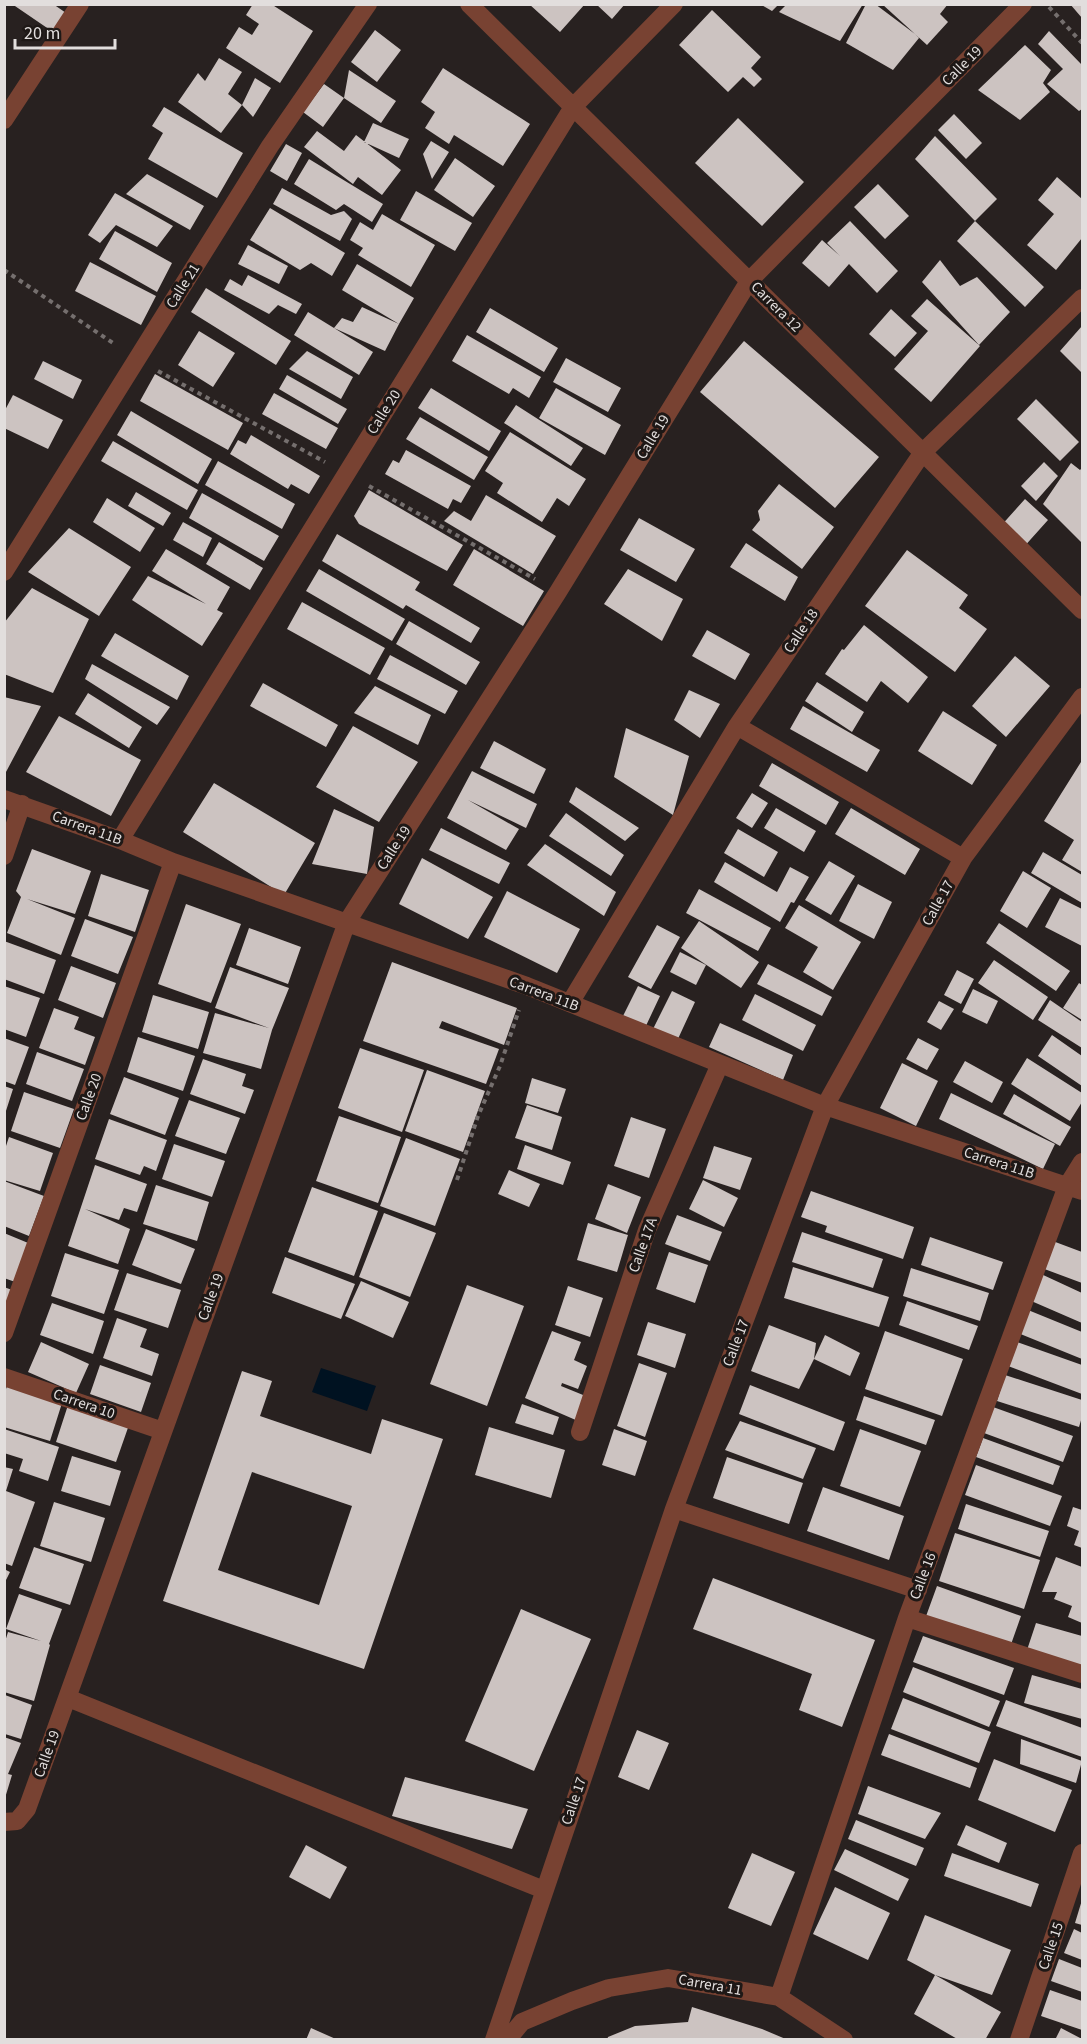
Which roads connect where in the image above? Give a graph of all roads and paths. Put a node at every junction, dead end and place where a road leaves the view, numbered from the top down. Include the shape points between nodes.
1 (80, 4) edge
2 (368, 4) edge
3 (469, 4) edge
4 (674, 4) edge
5 (1023, 4) edge
6 (1047, 4) edge
7 (1083, 43) edge
8 (573, 107) junction
9 (4, 120) edge
10 (4, 270) edge
11 (749, 280) junction
12 (1083, 298) edge
13 (137, 359) junction
14 (922, 452) junction
15 (346, 473) junction
16 (4, 572) edge
17 (558, 592) junction
18 (1083, 610) edge
19 (1083, 697) edge
20 (737, 726) junction
21 (4, 799) edge
22 (22, 804) junction
23 (120, 840) junction
24 (4, 856) edge
25 (963, 858) junction
26 (173, 862) junction
27 (347, 922) junction
28 (527, 986) junction
29 (570, 1003) junction
30 (720, 1064) junction
31 (825, 1106) junction
32 (1083, 1162) edge
33 (457, 1180) dead end
34 (1075, 1188) edge
35 (4, 1333) edge
36 (4, 1377) edge
37 (163, 1431) junction
38 (580, 1432) dead end
39 (674, 1509) junction
40 (918, 1590) junction
41 (907, 1618) junction
42 (1083, 1674) edge
43 (68, 1698) junction
44 (4, 1822) edge
45 (1083, 1854) edge
46 (544, 1890) junction
47 (779, 1997) junction
48 (494, 2040) edge
49 (507, 2040) edge
50 (844, 2040) edge
51 (1020, 2040) edge

1 - 9 street
2 - 13 street, Calle 21 via 270,146
3 - 8 street, Carrera 12
4 - 8 street, Calle 20
5 - 11 street, Calle 19
6 - 7 path
8 - 11 street, Carrera 12
8 - 15 street, Calle 20
10 - 13 path
11 - 14 street, Carrera 12
11 - 17 street, Calle 19
12 - 14 street, Calle 18
13 - 15 path
13 - 16 street, Calle 21
14 - 18 street, Carrera 12
14 - 20 street, Calle 18
15 - 17 path
15 - 23 street, Calle 20
17 - 27 street, Calle 19
19 - 25 street, Calle 17
20 - 25 street
20 - 29 street, Calle 18
21 - 22 street, Carrera 11B
22 - 23 street, Carrera 11B
22 - 24 street
23 - 26 street, Carrera 11B
25 - 31 street, Calle 17
26 - 27 street, Carrera 11B
26 - 35 street, Calle 20
27 - 28 street, Carrera 11B
27 - 37 street, Calle 19
28 - 29 street, Carrera 11B
28 - 33 path
29 - 30 street, Carrera 11B
30 - 31 street, Carrera 11B
30 - 38 street, Calle 17A via 647,1230
31 - 34 street, Carrera 11B
31 - 39 street, Calle 17
32 - 34 street, Calle 16
34 - 40 street, Calle 16
36 - 37 street, Carrera 10
37 - 43 street, Calle 19
39 - 40 street
39 - 46 street, Calle 17
40 - 41 street, Calle 16
41 - 42 street
41 - 47 street, Calle 16
43 - 44 street, Calle 19 via 27,1809 17,1821
43 - 46 street
45 - 51 street, Calle 15
46 - 48 street, Calle 17
47 - 49 street, Carrera 11 via 668,1978 609,1988 572,2001 522,2022
47 - 50 street, Carrera 11

